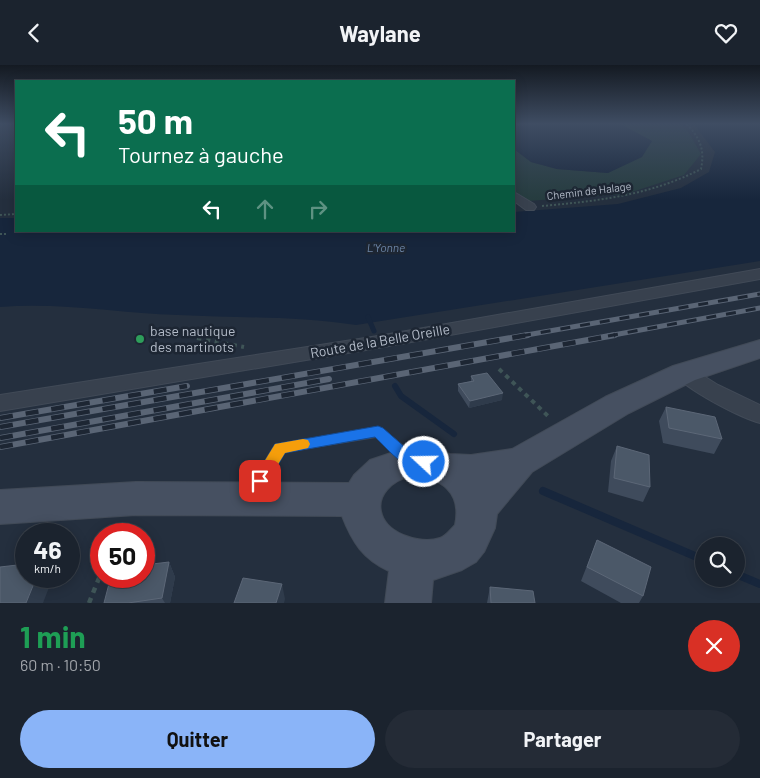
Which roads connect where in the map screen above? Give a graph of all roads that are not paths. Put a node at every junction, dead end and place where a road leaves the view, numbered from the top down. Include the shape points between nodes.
1 (515, 197) edge
2 (530, 207) road end
3 (760, 274) edge
4 (760, 349) edge
5 (684, 373) junction
6 (0, 403) edge
7 (760, 415) edge
8 (519, 462) junction
9 (430, 465) junction
10 (251, 497) junction
11 (362, 500) junction
12 (0, 507) edge
13 (477, 509) junction
14 (412, 560) junction
15 (408, 603) edge

1 - 2 street
3 - 6 street, Route de la Belle Oreille via 378,342
4 - 5 main road
5 - 7 street via 715,393
5 - 8 main road via 617,405
8 - 9 main road via 471,470
8 - 13 main road
9 - 10 lane via 378,432 280,448
9 - 11 main road via 394,465 379,473 368,485
9 - 13 main road via 462,479 472,493
10 - 11 main road
10 - 12 main road via 132,497
11 - 14 main road via 367,531 394,555
13 - 14 main road via 476,526 468,542 453,554 434,560
14 - 15 main road

